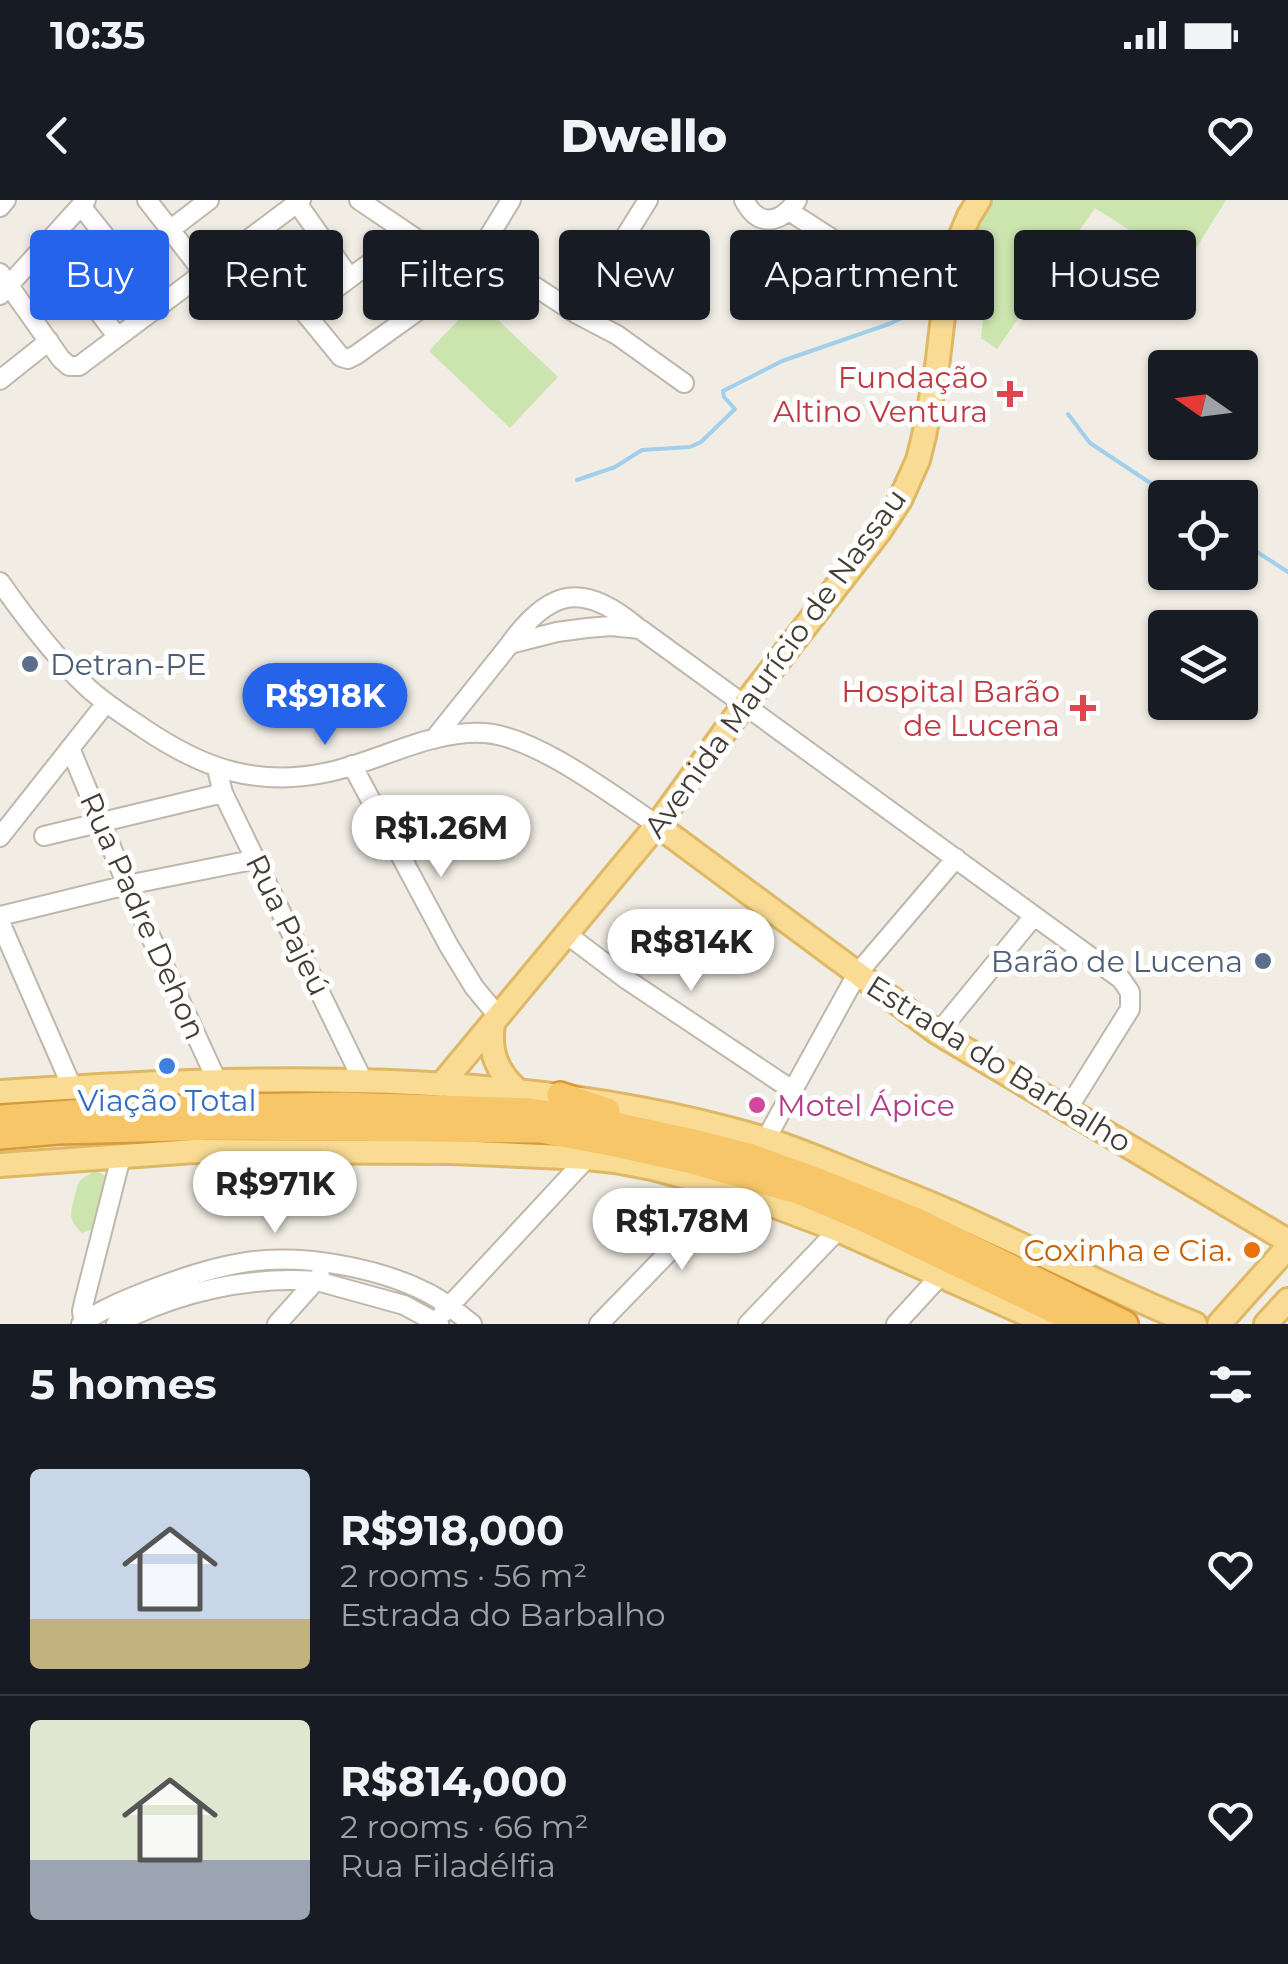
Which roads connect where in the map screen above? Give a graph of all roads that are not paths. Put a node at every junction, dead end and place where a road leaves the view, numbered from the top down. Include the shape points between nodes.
1 (6, 200) edge
2 (147, 200) edge
3 (208, 200) edge
4 (359, 200) edge
5 (510, 200) edge
6 (648, 200) edge
7 (744, 200) edge
8 (979, 200) edge
9 (299, 202) edge
10 (83, 203) edge
11 (793, 206) edge
12 (0, 208) edge
13 (59, 230) edge
14 (103, 230) edge
15 (171, 230) junction
16 (261, 230) edge
17 (403, 230) edge
18 (492, 230) edge
19 (629, 230) edge
20 (827, 230) edge
21 (189, 254) edge
22 (30, 259) edge
23 (363, 268) edge
24 (350, 278) junction
25 (189, 282) edge
26 (343, 283) edge
27 (3, 284) edge
28 (169, 298) edge
29 (105, 320) edge
30 (139, 320) edge
31 (310, 320) edge
32 (406, 320) edge
33 (587, 320) edge
34 (117, 336) junction
35 (49, 341) junction
36 (0, 380) edge
37 (684, 383) dead end
38 (0, 582) edge
39 (640, 629) junction
40 (510, 644) junction
41 (106, 703) junction
42 (744, 705) junction
43 (434, 739) junction
44 (70, 748) junction
45 (352, 765) junction
46 (217, 768) junction
47 (223, 793) junction
48 (102, 822) junction
49 (657, 825) junction
50 (0, 836) edge
51 (44, 836) dead end
52 (956, 858) junction
53 (257, 859) junction
54 (127, 885) junction
55 (1034, 916) junction
56 (0, 919) edge
57 (565, 933) junction
58 (857, 974) junction
59 (496, 1020) junction
60 (938, 1032) junction
61 (363, 1080) junction
62 (218, 1082) junction
63 (441, 1084) junction
64 (72, 1087) junction
65 (516, 1090) junction
66 (792, 1090) junction
67 (0, 1092) edge
68 (560, 1095) junction
69 (1067, 1110) junction
70 (0, 1118) edge
71 (0, 1136) edge
72 (766, 1139) junction
73 (695, 1152) junction
74 (121, 1156) junction
75 (586, 1158) junction
76 (614, 1161) junction
77 (0, 1165) edge
78 (730, 1189) junction
79 (838, 1230) junction
80 (1288, 1244) edge
81 (330, 1263) junction
82 (978, 1263) junction
83 (940, 1276) junction
84 (317, 1280) junction
85 (1288, 1300) edge
86 (449, 1306) junction
87 (1153, 1315) edge
88 (82, 1323) edge
89 (435, 1323) edge
90 (116, 1324) edge
91 (277, 1324) edge
92 (472, 1324) edge
93 (599, 1324) edge
94 (748, 1324) edge
95 (896, 1324) edge
96 (1048, 1324) edge
97 (1083, 1324) edge
98 (1125, 1324) edge
99 (1195, 1324) edge
100 (1218, 1324) edge
101 (1266, 1324) edge

1 - 12 street
2 - 15 street
3 - 15 street
4 - 17 street
5 - 18 street
6 - 19 street
7 - 11 street via 765,220
8 - 42 main road, Avenida Maurício de Nassau via 948,274 924,436 910,478 879,532
9 - 16 street
9 - 24 street
10 - 13 street
10 - 14 street
11 - 20 street
15 - 21 street
22 - 27 street
23 - 24 street
24 - 26 street
25 - 28 street
27 - 35 street
29 - 34 street
30 - 34 street
31 - 32 street via 348,358
33 - 37 street
34 - 35 street via 79,366 66,364
35 - 36 street
38 - 41 street, Estrada do Barbalho
39 - 40 street via 587,628
39 - 40 street via 594,600 562,599 534,613
39 - 42 street
40 - 43 street
41 - 44 street
41 - 46 street, Estrada do Barbalho via 176,750
42 - 49 main road, Avenida Maurício de Nassau
42 - 52 street
43 - 45 street, Estrada do Barbalho
43 - 49 street, Estrada do Barbalho via 483,733 530,746
44 - 48 street, Rua Padre Dehon
44 - 50 street
45 - 46 street, Estrada do Barbalho via 279,777
45 - 59 street
46 - 47 street, Rua Pajeú
47 - 48 street
47 - 53 street, Rua Pajeú
48 - 51 street
48 - 54 street, Rua Padre Dehon
49 - 57 main road, Avenida Maurício de Nassau
49 - 58 main road, Estrada do Barbalho
52 - 55 street
52 - 58 street
53 - 54 street
53 - 61 street, Rua Pajeú
54 - 56 street
54 - 62 street, Rua Padre Dehon
55 - 60 street
55 - 69 street via 1121,979 1131,1000
56 - 64 street
57 - 59 main road, Avenida Maurício de Nassau
57 - 66 street
58 - 60 main road, Estrada do Barbalho
58 - 66 street
59 - 63 main road, Avenida Maurício de Nassau
59 - 65 main road via 492,1053
60 - 69 main road, Estrada do Barbalho
61 - 62 main road
61 - 63 main road
62 - 64 main road
63 - 65 main road
64 - 67 main road
65 - 68 main road
66 - 72 street
68 - 72 main road
68 - 73 highway
69 - 80 main road, Estrada do Barbalho
70 - 73 highway via 342,1106 530,1111 597,1121
71 - 73 highway via 218,1126 501,1128
72 - 87 main road via 959,1216
73 - 76 highway
73 - 82 highway via 750,1156 818,1181 914,1220
74 - 75 main road via 452,1152
74 - 77 main road
74 - 88 street
75 - 76 main road
75 - 86 street
76 - 78 main road
78 - 79 main road
78 - 93 street
79 - 83 main road
79 - 94 street
80 - 100 main road
81 - 84 street
81 - 86 street via 397,1280
81 - 88 street via 282,1260 213,1269
82 - 97 highway
82 - 98 highway
83 - 95 street
83 - 96 main road
84 - 89 street via 404,1304
84 - 90 street via 216,1288
84 - 91 street
85 - 101 main road
86 - 89 street
86 - 92 street
87 - 99 main road

